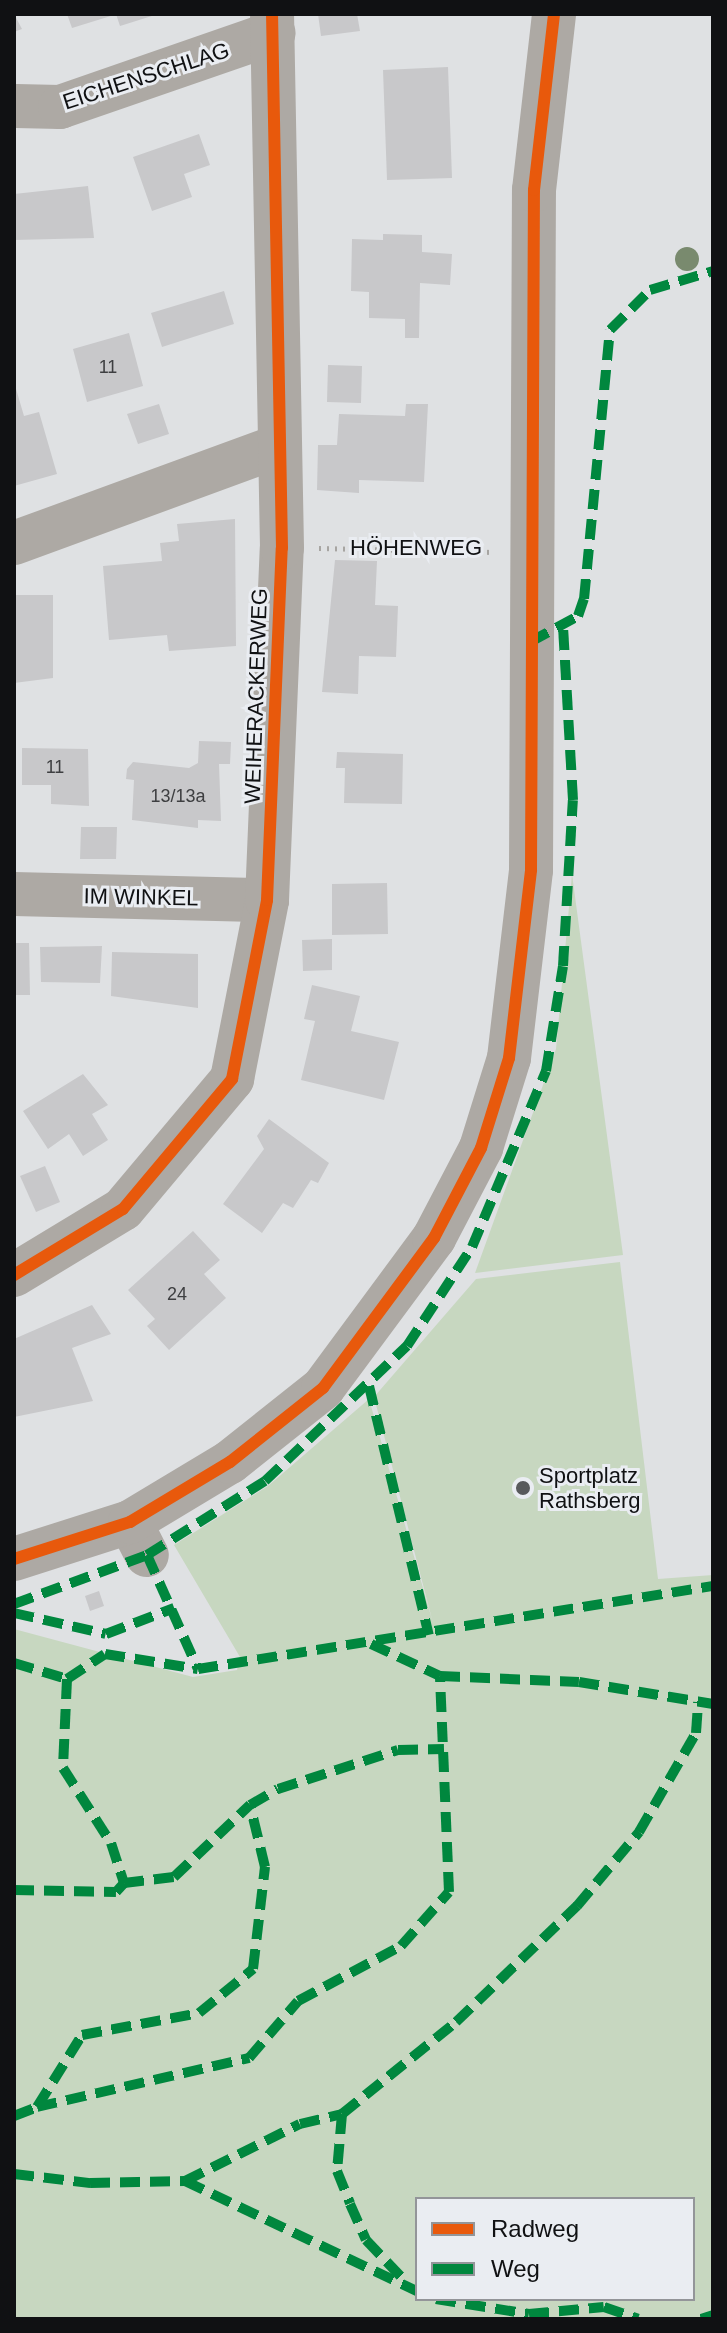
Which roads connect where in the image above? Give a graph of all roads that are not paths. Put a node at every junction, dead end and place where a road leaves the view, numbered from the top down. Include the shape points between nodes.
1 (554, 14) edge
2 (273, 23) edge
3 (16, 106) edge
4 (279, 446) junction
5 (14, 543) edge
6 (14, 894) edge
7 (267, 900) junction
8 (14, 1275) edge
9 (14, 1559) edge

1 - 9 street via 534,190 531,870 509,1058 481,1148 434,1238 323,1388 139,1538
2 - 3 street, EICHENSCHLAG via 60,107
2 - 4 street, WEIHERACKERWEG
4 - 5 street
4 - 7 street, WEIHERACKERWEG via 282,548
6 - 7 street, IM WINKEL
7 - 8 street, WEIHERACKERWEG via 232,1079 123,1209

